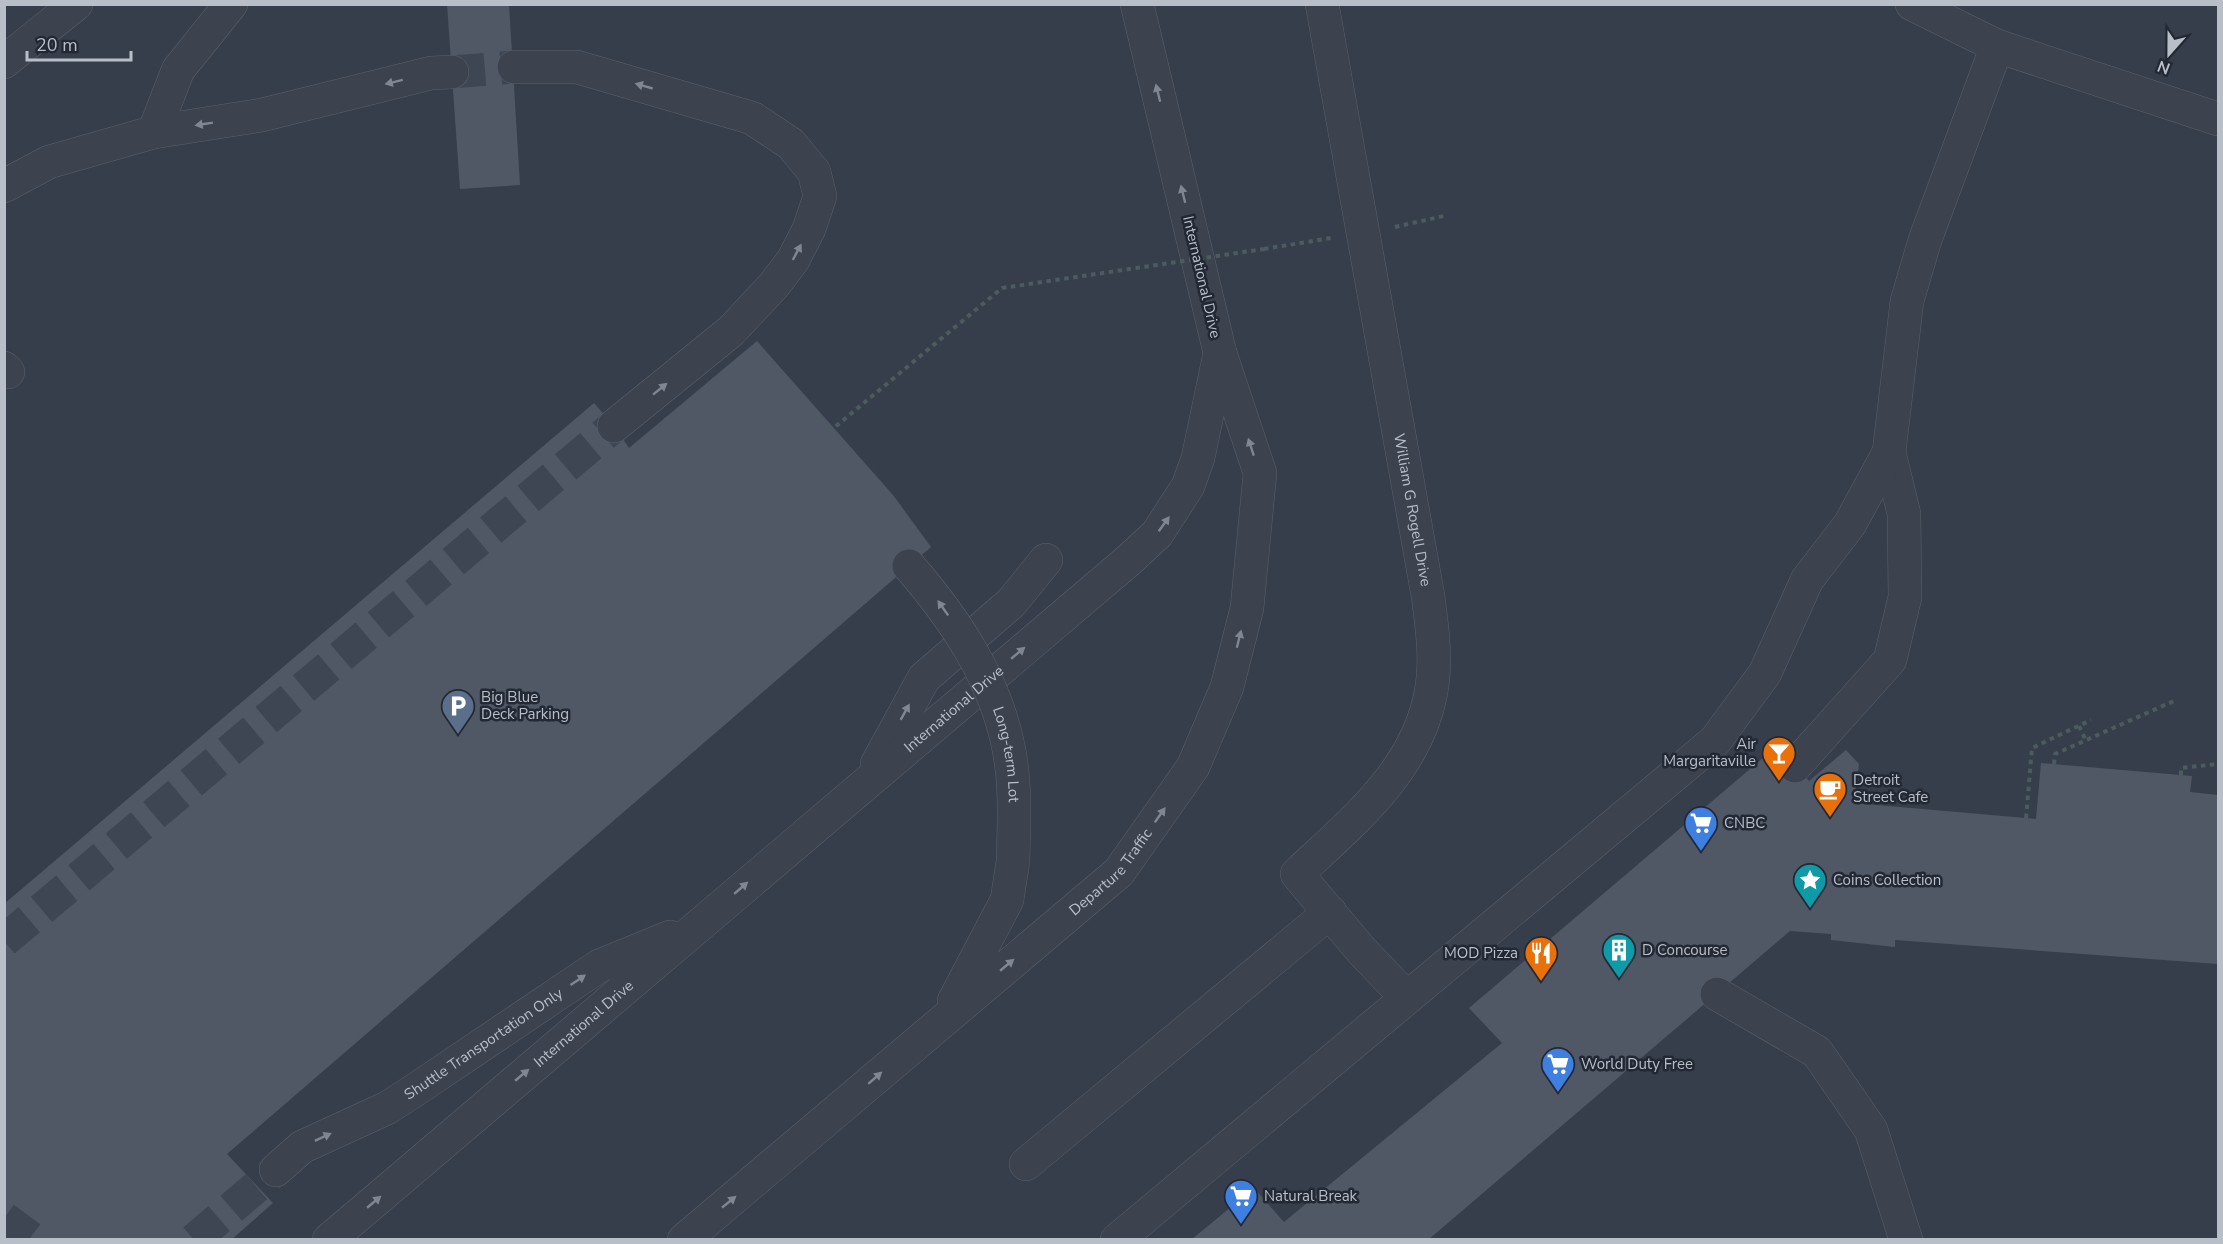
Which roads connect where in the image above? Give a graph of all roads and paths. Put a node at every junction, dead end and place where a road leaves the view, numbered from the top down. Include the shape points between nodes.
1 (76, 4) edge
2 (231, 4) edge
3 (1137, 4) edge
4 (1322, 4) edge
5 (1912, 4) edge
6 (1997, 46) junction
7 (4, 62) edge
8 (514, 67) tunnel mouth
9 (452, 72) tunnel mouth
10 (2218, 119) edge
11 (154, 132) junction
12 (4, 186) edge
13 (1264, 249) dead end
14 (1220, 353) junction
15 (614, 426) tunnel mouth
16 (829, 432) dead end
17 (1889, 452) junction
18 (1046, 560) dead end
19 (909, 566) dead end
20 (2176, 700) dead end
21 (2091, 720) dead end
22 (2079, 726) junction
23 (2086, 741) junction
24 (2054, 764) dead end
25 (2218, 764) edge
26 (1795, 766) dead end
27 (2181, 775) dead end
28 (867, 781) junction
29 (2026, 818) dead end
30 (1330, 912) junction
31 (697, 926) junction
32 (1717, 994) dead end
33 (1406, 997) junction
34 (946, 1016) junction
35 (1026, 1164) dead end
36 (276, 1170) tunnel mouth
37 (329, 1239) edge
38 (684, 1239) edge
39 (1117, 1239) edge
40 (1906, 1239) edge

1 - 7 street
2 - 11 street via 178,70
14 -> 3 street, International Drive
4 - 30 street, William G Rogell Drive via 1434,643 1431,691 1412,749 1388,786 1297,874
5 - 6 street
6 - 10 street
6 - 17 street via 1924,240 1907,301
15 -> 8 street via 731,331 774,285 809,229 820,196 814,172 791,144 752,118 577,67
9 -> 11 street via 431,73 262,115
11 - 12 street via 49,162
13 - 16 path, bridge via 1002,288
28 -> 14 street, International Drive via 1157,534 1188,486 1198,458
34 -> 14 street, Departure Traffic via 1119,872 1193,767 1227,687 1247,609 1260,473
17 - 26 street via 1904,514 1905,597 1890,660
17 - 33 street via 1850,524 1807,580 1765,673 1715,741
28 -> 18 street via 924,678 1011,603
34 -> 19 street, Long-term Lot, bridge via 1007,900 1013,861 1012,778 1002,718 988,687 956,626
20 - 23 path
21 - 22 path
22 - 23 path
22 - 29 path via 2032,748
23 - 24 path via 2055,754
25 - 27 path via 2181,768
31 -> 28 street, International Drive
30 - 33 street, William G Rogell Drive
30 - 35 street
36 -> 31 street, Shuttle Transportation Only via 302,1147 387,1108 599,966
37 -> 31 street, International Drive
32 - 40 street via 1817,1052 1871,1130
33 - 39 street
38 -> 34 street, Departure Traffic

